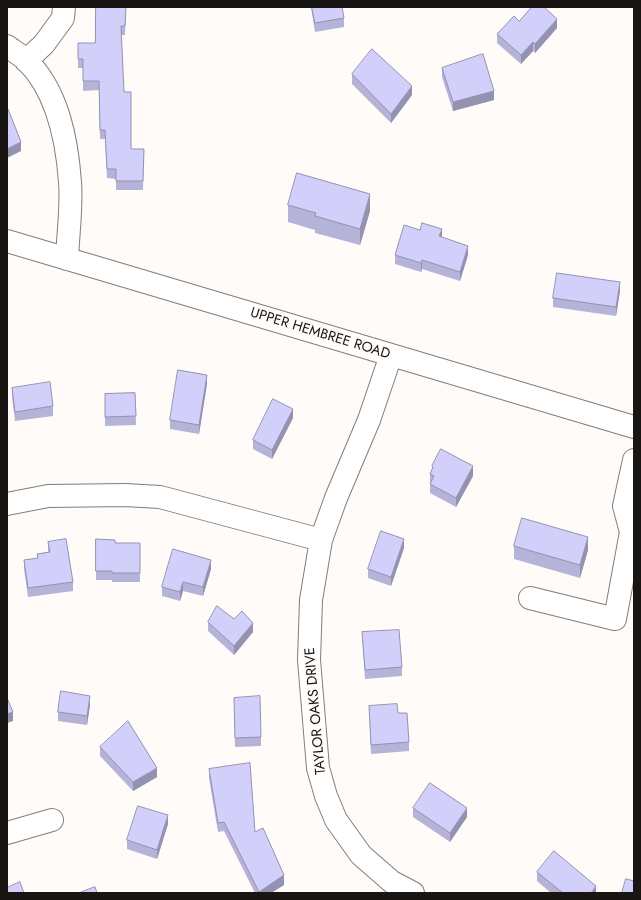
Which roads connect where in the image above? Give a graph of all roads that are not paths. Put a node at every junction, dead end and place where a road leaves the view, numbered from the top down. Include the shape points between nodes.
1 (64, 7) edge
2 (7, 46) edge
3 (26, 60) junction
4 (7, 241) edge
5 (67, 259) junction
6 (391, 355) junction
7 (634, 426) edge
8 (634, 460) edge
9 (7, 504) edge
10 (322, 540) junction
11 (530, 598) dead end
12 (52, 820) dead end
13 (7, 833) edge
14 (413, 893) edge

1 - 3 street via 63,18 44,44
2 - 3 street
3 - 5 street via 55,102 65,142 70,183
4 - 5 street, UPPER HEMBREE ROAD
5 - 6 street, UPPER HEMBREE ROAD
6 - 7 street, UPPER HEMBREE ROAD
6 - 10 street, TAYLOR OAKS DRIVE via 369,420 336,498
8 - 11 street via 624,506 631,532 615,619
9 - 10 street via 48,496 160,497
10 - 14 street, TAYLOR OAKS DRIVE via 311,600 309,660 318,768 336,820 361,856 392,882
12 - 13 street

